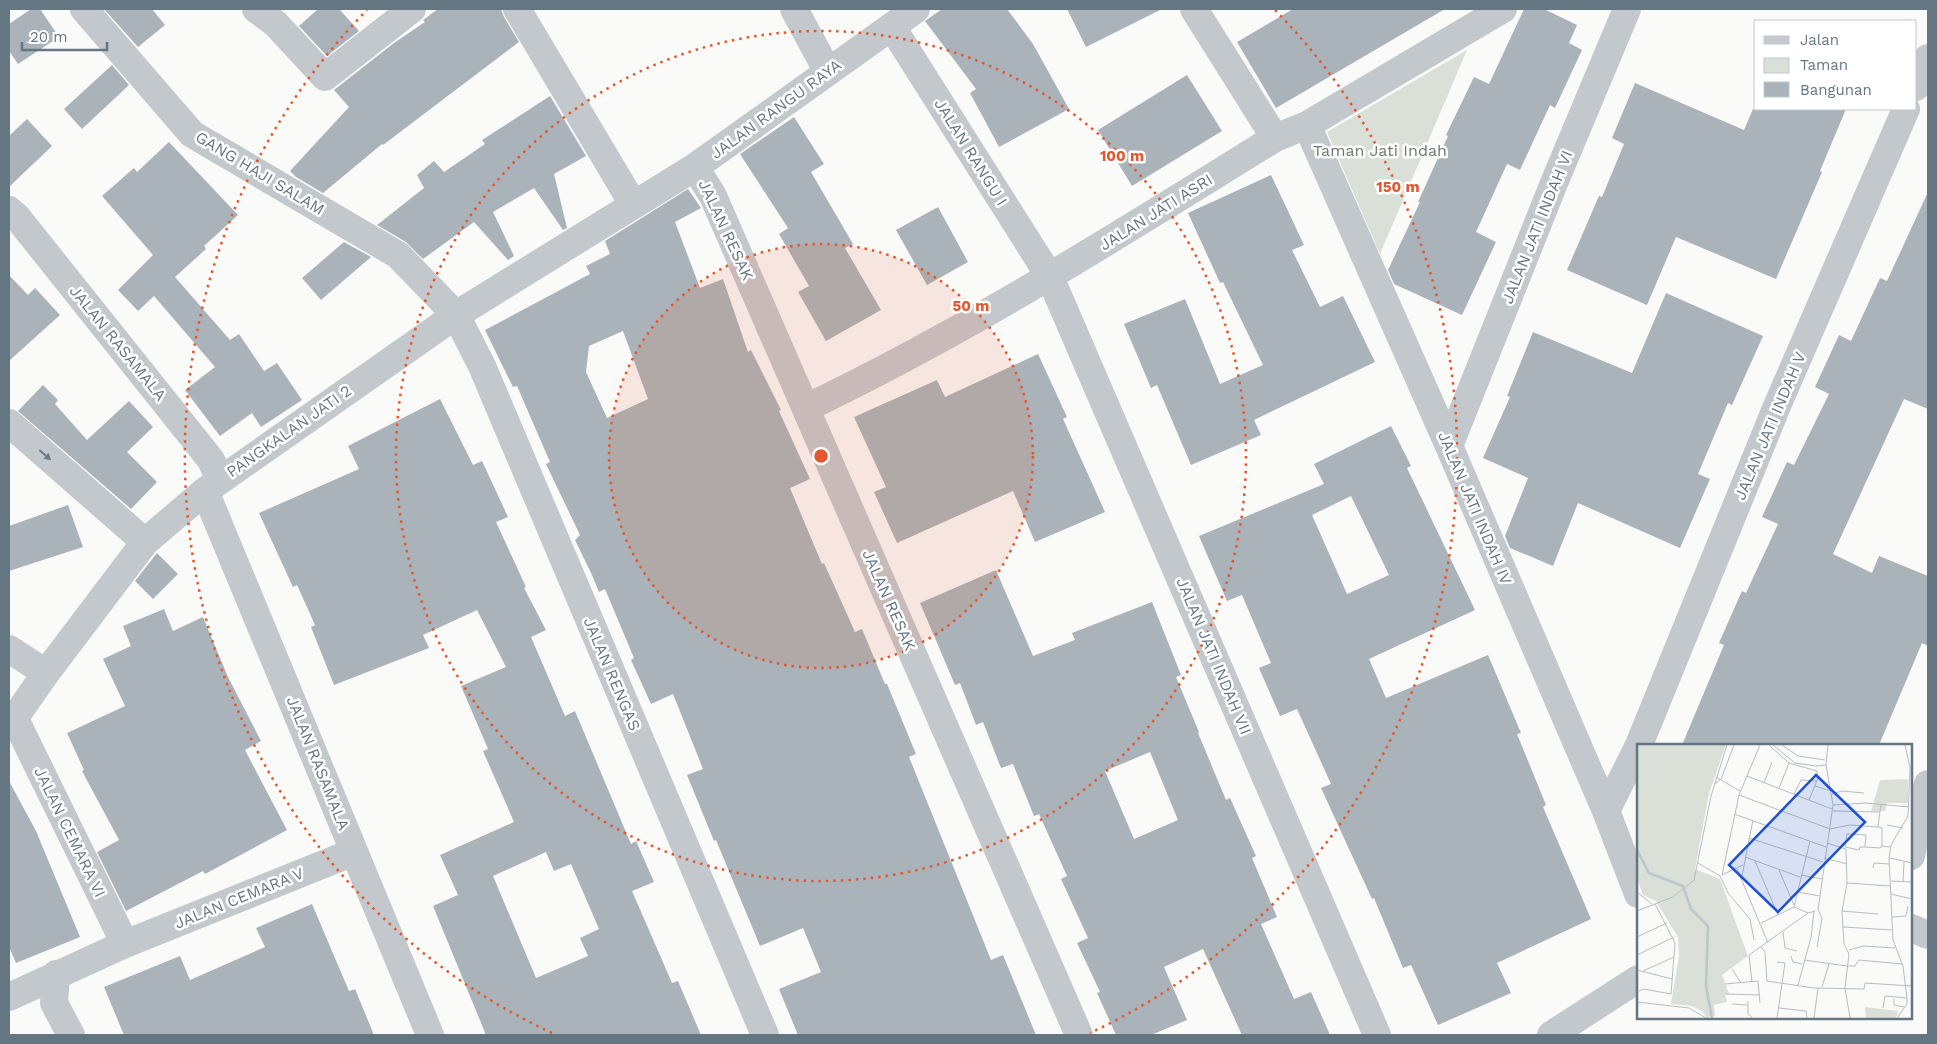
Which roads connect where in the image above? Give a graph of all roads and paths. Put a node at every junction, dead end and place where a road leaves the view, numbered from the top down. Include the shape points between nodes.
1 (84, 9) edge
2 (256, 9) edge
3 (412, 9) edge
4 (517, 9) edge
5 (794, 9) edge
6 (916, 9) edge
7 (1194, 9) edge
8 (1503, 9) edge
9 (1627, 9) edge
10 (892, 27) junction
11 (1928, 58) edge
12 (828, 72) junction
13 (1917, 85) edge
14 (1906, 110) edge
15 (1307, 125) junction
16 (1276, 138) junction
17 (695, 167) junction
18 (633, 204) junction
19 (9, 210) edge
20 (1050, 277) junction
21 (456, 315) junction
22 (806, 408) junction
23 (9, 423) edge
24 (1449, 446) junction
25 (213, 486) junction
26 (145, 542) junction
27 (9, 649) edge
28 (46, 673) junction
29 (12, 723) edge
30 (1640, 744) edge
31 (1637, 750) edge
32 (1921, 793) edge
33 (1606, 812) junction
34 (1912, 850) edge
35 (354, 852) junction
36 (1637, 891) edge
37 (1912, 928) edge
38 (1928, 935) edge
39 (125, 944) junction
40 (56, 974) junction
41 (1637, 979) edge
42 (9, 997) edge
43 (71, 1035) edge
44 (430, 1035) edge
45 (765, 1035) edge
46 (1079, 1035) edge
47 (1377, 1035) edge
48 (1551, 1035) edge

1 - 21 street, GANG HAJI SALAM via 192,134 398,255
2 - 3 street via 276,24 325,77
4 - 18 street
5 - 12 street
6 - 10 street, JALAN RANGU RAYA
7 - 16 street
8 - 15 street, JALAN JATI ASRI
9 - 24 street, JALAN JATI INDAH VI
10 - 12 street, JALAN RANGU RAYA
10 - 20 street, JALAN RANGU I
11 - 13 street
12 - 17 street, JALAN RANGU RAYA
14 - 30 street, JALAN JATI INDAH V via 1777,406
15 - 16 street, JALAN JATI ASRI
15 - 24 street, JALAN JATI INDAH IV
16 - 20 street, JALAN JATI ASRI
17 - 18 street, JALAN RANGU RAYA
17 - 22 street, JALAN RESAK via 713,196
18 - 21 street, PANGKALAN JATI 2
19 - 25 street, JALAN RASAMALA via 212,460
20 - 22 street, JALAN JATI ASRI via 856,384
20 - 47 street, JALAN JATI INDAH VII
21 - 25 street, PANGKALAN JATI 2
21 - 45 street, JALAN RENGAS via 482,366
22 - 46 street, JALAN RESAK
23 -> 26 street
24 - 33 street, JALAN JATI INDAH IV
25 - 26 street, PANGKALAN JATI 2
25 - 35 street, JALAN RASAMALA
26 - 28 street, PANGKALAN JATI 2
27 - 28 street
28 - 29 street, PANGKALAN JATI 2
29 - 39 street, JALAN CEMARA VI
31 - 33 street, JALAN JATI INDAH V
32 - 34 street
33 - 36 street, JALAN JATI INDAH IV
35 - 39 street, JALAN CEMARA V
35 - 44 street, JALAN RASAMALA
37 - 38 street
39 - 40 street, JALAN CEMARA V
40 - 42 street, JALAN CEMARA V
40 - 43 street via 54,1003
41 - 48 street

